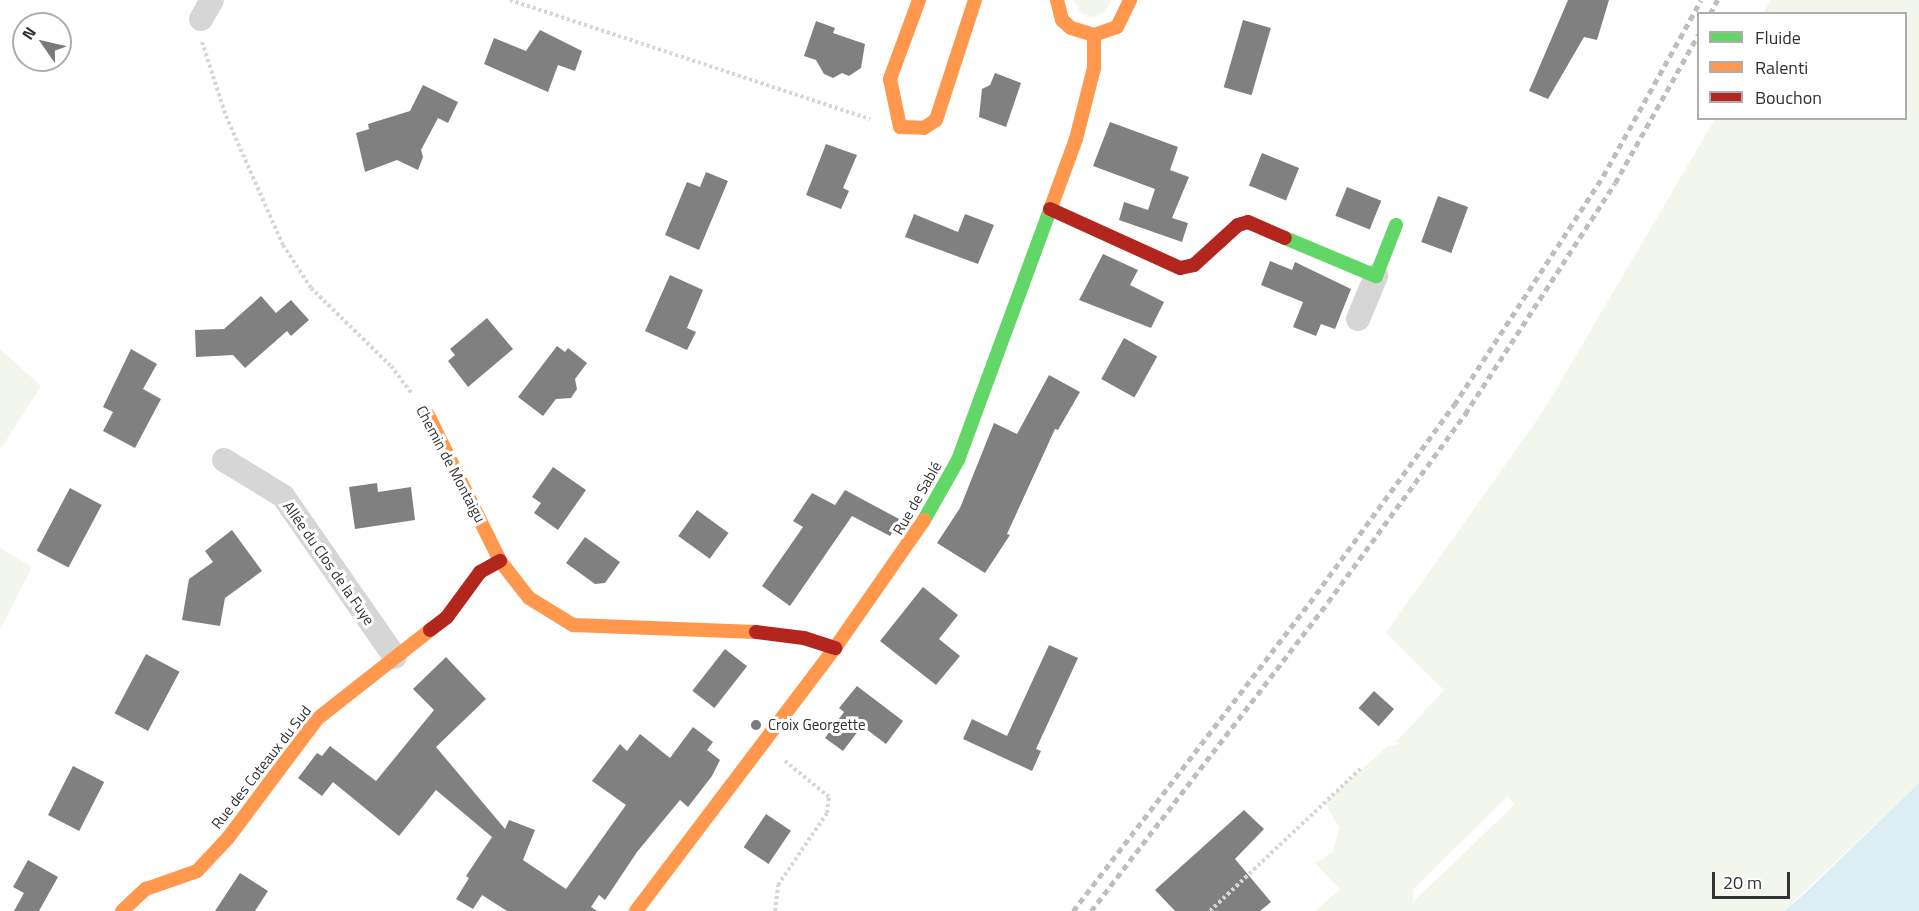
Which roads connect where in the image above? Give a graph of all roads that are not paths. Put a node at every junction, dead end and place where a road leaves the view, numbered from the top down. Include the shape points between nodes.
1 (919, 0) edge
2 (975, 0) edge
3 (1057, 0) edge
4 (1130, 0) edge
5 (1094, 36) junction
6 (1050, 209) junction
7 (1396, 225) dead end
8 (1376, 276) junction
9 (1358, 319) dead end
10 (428, 415) road end
11 (224, 460) dead end
12 (500, 561) junction
13 (835, 648) junction
14 (394, 657) junction
15 (122, 911) edge
16 (636, 911) edge

1 - 2 street via 890,79 900,127 924,128 936,120
3 - 5 street via 1062,20 1071,28
4 - 5 street via 1117,27
5 - 6 street, Rue de Sablé via 1094,68 1076,139
6 - 8 street via 1180,268 1194,265 1238,225 1248,222
6 - 13 street, Rue de Sablé via 958,460 911,540
7 - 8 street
8 - 9 street
10 - 12 street, Chemin de Montaigu
11 - 14 street, Allée du Clos de la Fuye via 283,496
12 - 13 street, Chemin de Montaigu via 529,598 573,625 725,628 804,638
12 - 14 street, Rue des Coteaux du Sud via 480,572 447,617
13 - 16 street, Rue de Sablé
14 - 15 street, Rue des Coteaux du Sud via 317,719 228,838 197,871 146,888

